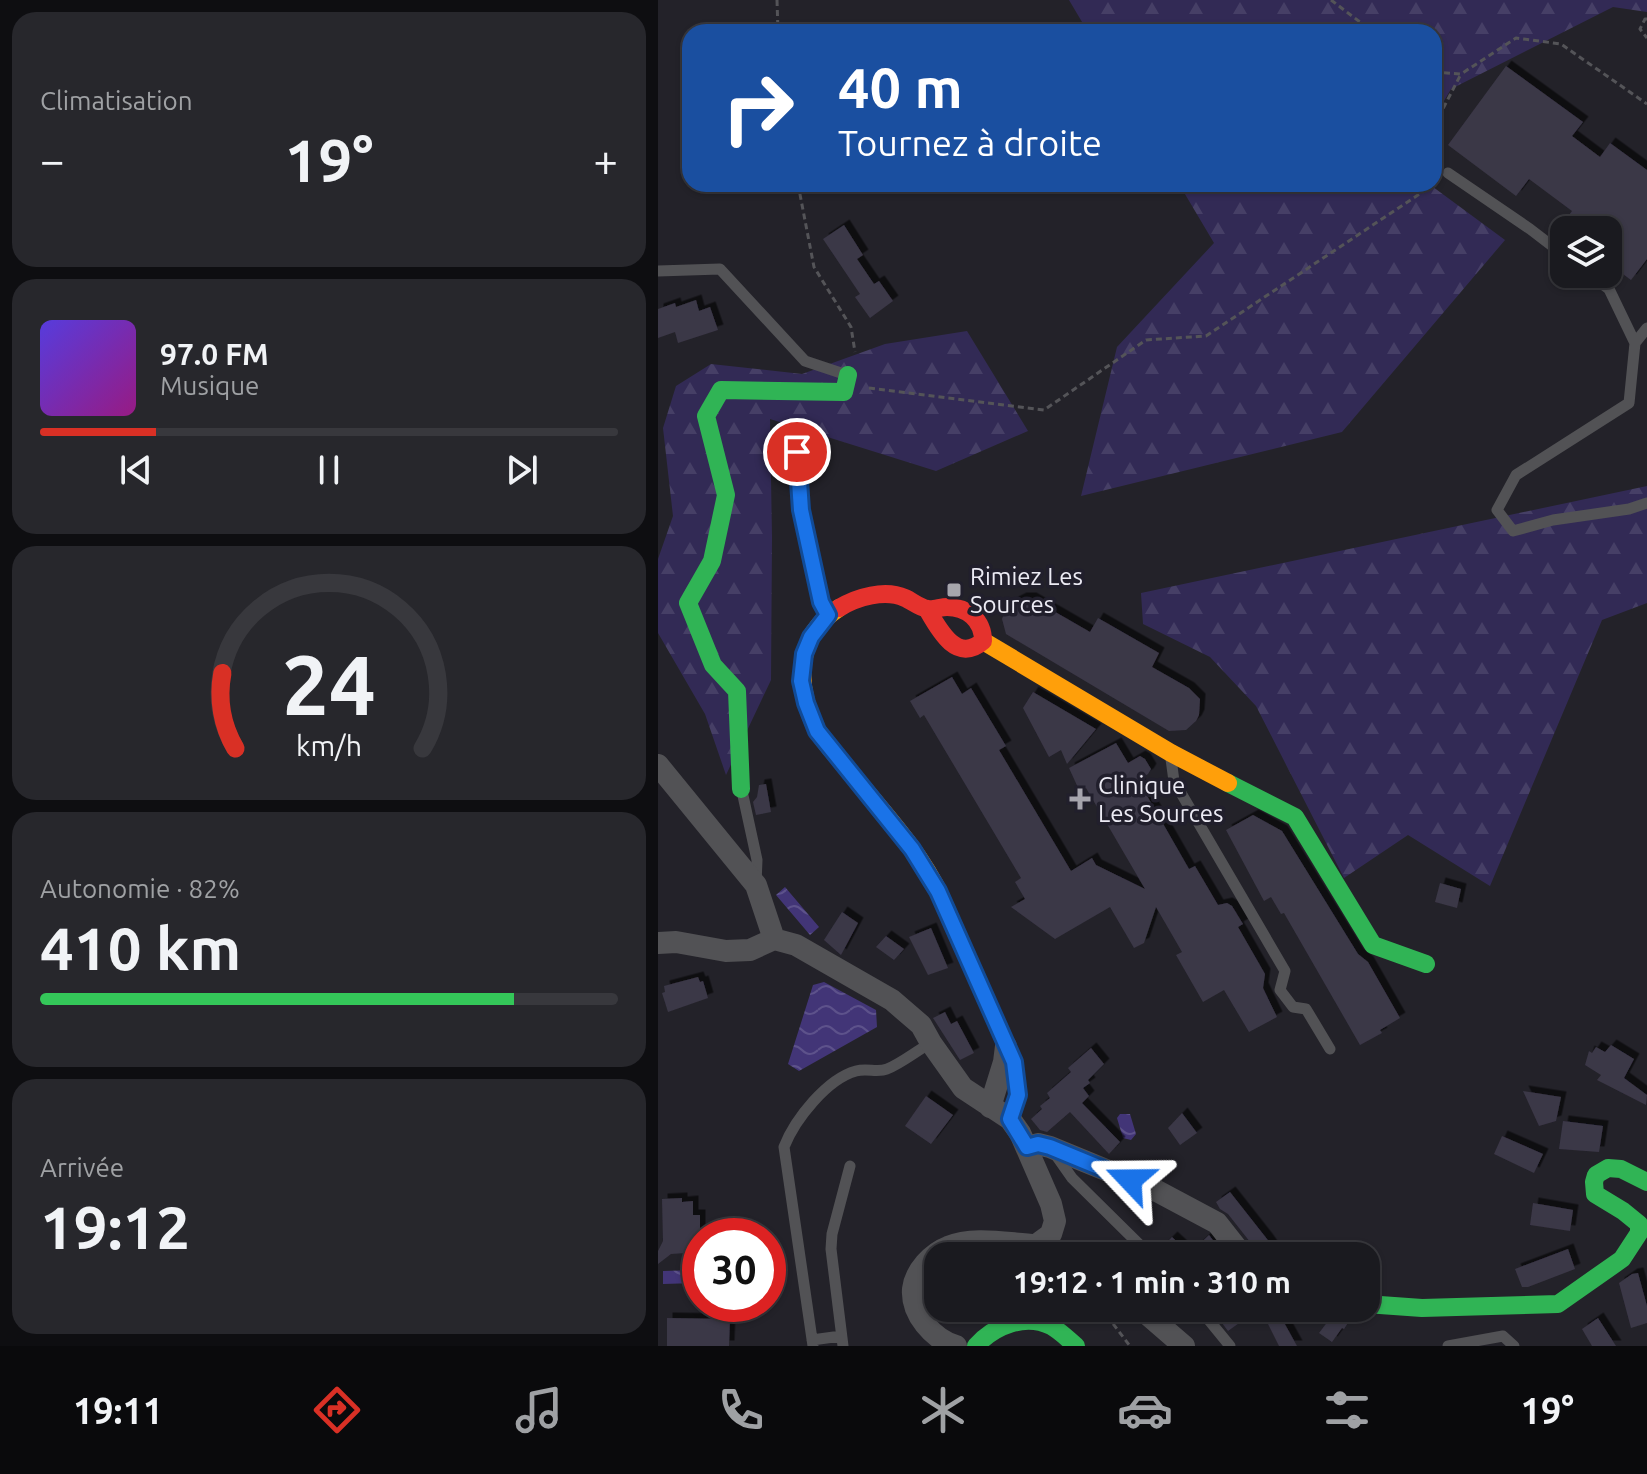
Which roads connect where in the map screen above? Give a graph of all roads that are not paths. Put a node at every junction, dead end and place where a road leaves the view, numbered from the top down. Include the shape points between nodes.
1 (1448, 173) dead end
2 (1550, 244) edge
3 (658, 271) edge
4 (1608, 288) edge
5 (1647, 328) edge
6 (1635, 343) junction
7 (846, 384) joint
8 (797, 452) dead end
9 (1647, 503) edge
10 (927, 609) junction
11 (828, 615) junction
12 (983, 641) junction
13 (1171, 753) junction
14 (658, 765) edge
15 (741, 789) joint
16 (756, 885) junction
17 (774, 939) junction
18 (658, 943) edge
19 (1426, 964) dead end
20 (931, 1043) junction
21 (1007, 1044) junction
22 (1330, 1049) dead end
23 (990, 1107) junction
24 (1010, 1119) junction
25 (1027, 1147) junction
26 (1050, 1147) junction
27 (850, 1166) dead end
28 (1647, 1182) edge
29 (1046, 1242) edge
30 (1137, 1242) edge
31 (1232, 1242) edge
32 (924, 1266) edge
33 (1380, 1305) edge
34 (924, 1322) edge
35 (924, 1322) edge
36 (1156, 1322) edge
37 (1210, 1322) edge
38 (842, 1341) edge
39 (812, 1343) edge
40 (956, 1346) edge
41 (976, 1346) edge
42 (1076, 1346) edge
43 (1184, 1346) edge
44 (1230, 1346) edge
45 (1448, 1346) edge
46 (1514, 1346) edge

1 - 2 lane
3 - 7 lane via 720,269 805,361
4 - 6 lane
5 - 6 lane
6 - 9 lane via 1629,403 1516,475 1497,510 1513,531
7 - 15 street via 721,390 706,416 726,495 712,561 688,603 713,665 737,691
8 - 11 lane via 801,510
10 - 11 street via 901,596 872,595
10 - 12 street via 959,608 979,622
10 - 12 street via 964,651
11 - 21 street via 804,654 801,681 817,731 912,849 938,891
12 - 13 street
13 - 19 street via 1295,817 1373,945
13 - 22 lane via 1174,781 1285,971 1280,990 1293,1007 1306,1009
14 - 16 street
15 - 16 lane via 757,860
16 - 17 street
17 - 18 street via 750,950 726,951
17 - 20 street via 796,945 892,1000 921,1025
20 - 23 street via 963,1088
20 - 39 lane via 884,1071 854,1071 823,1090 789,1134 784,1147
21 - 23 street
21 - 24 street via 1019,1088
23 - 24 street
24 - 25 street
25 - 26 street
25 - 29 street via 1055,1221
26 - 30 lane via 1072,1178
26 - 31 street via 1157,1191 1217,1223
27 - 38 lane via 831,1249
28 - 33 street via 1621,1169 1608,1168 1596,1175 1595,1194 1639,1224 1639,1233 1622,1259 1558,1304
32 - 35 street via 913,1289
34 - 40 street
36 - 43 street
37 - 44 lane
38 - 39 lane
41 - 42 street via 994,1329 1031,1322 1064,1334
45 - 46 lane via 1503,1336

